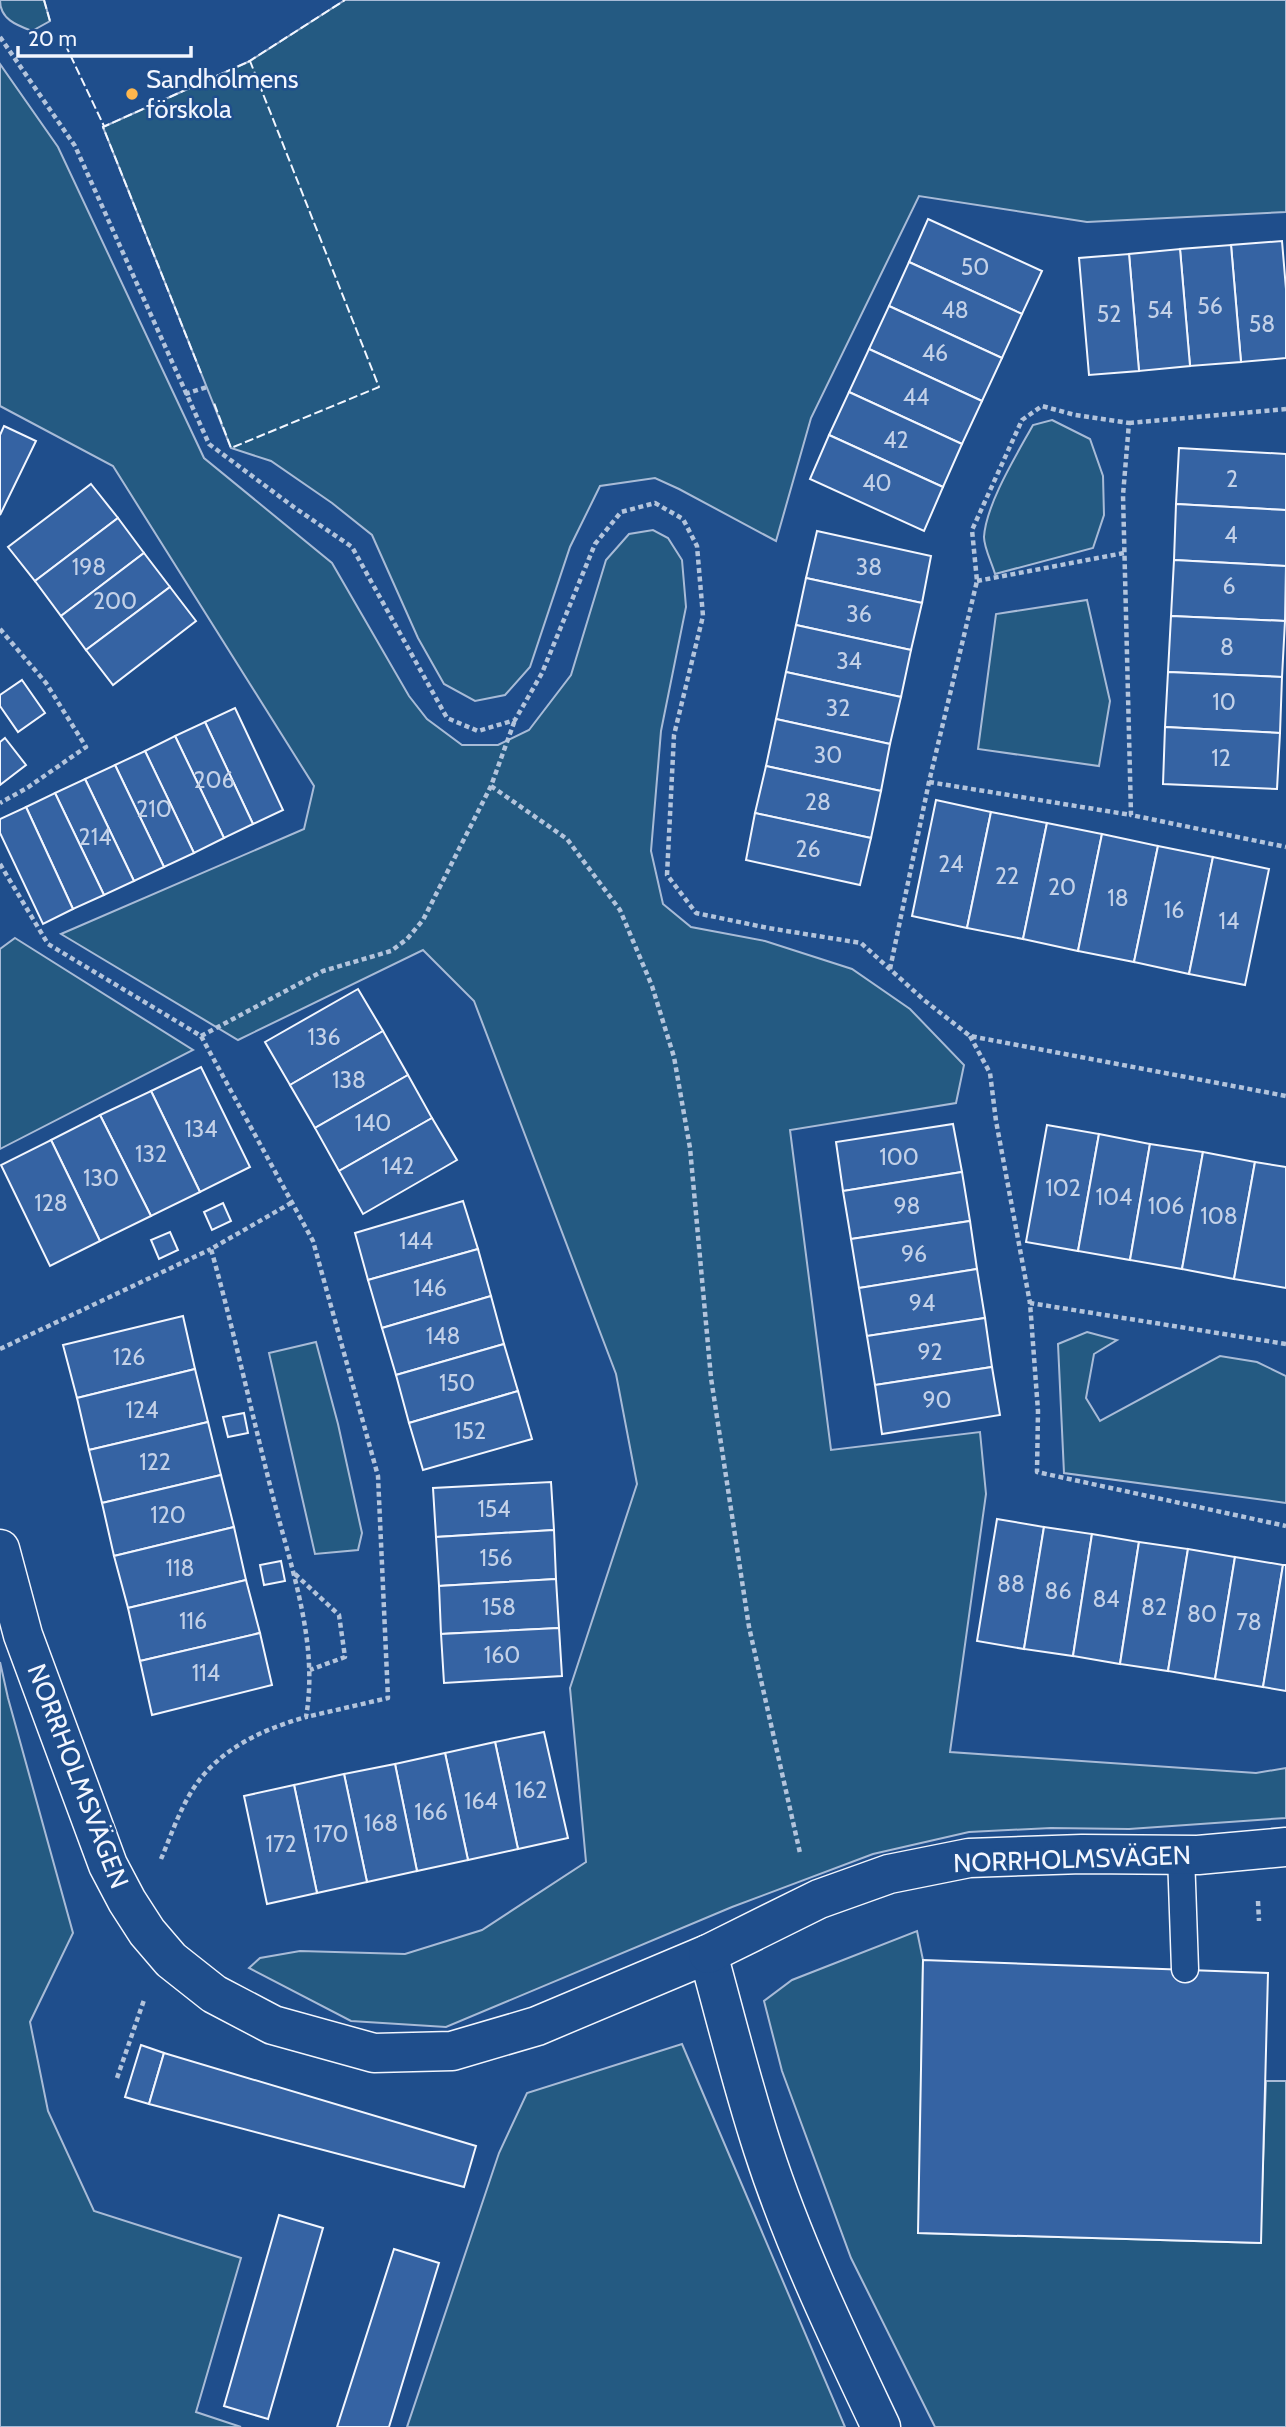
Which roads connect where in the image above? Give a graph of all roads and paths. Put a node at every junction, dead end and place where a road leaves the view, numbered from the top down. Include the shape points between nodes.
1 (0, 37) edge
2 (207, 387) dead end
3 (186, 394) junction
4 (1286, 409) edge
5 (1129, 423) junction
6 (1124, 553) junction
7 (977, 582) junction
8 (0, 629) edge
9 (515, 720) junction
10 (929, 782) junction
11 (491, 786) junction
12 (0, 803) edge
13 (1131, 815) junction
14 (1286, 847) edge
15 (0, 864) edge
16 (890, 970) junction
17 (201, 1036) junction
18 (970, 1036) junction
19 (1286, 1096) edge
20 (291, 1203) junction
21 (211, 1249) junction
22 (1030, 1303) junction
23 (1286, 1344) edge
24 (0, 1349) edge
25 (1286, 1526) edge
26 (0, 1549) edge
27 (294, 1574) junction
28 (310, 1670) junction
29 (306, 1717) junction
30 (1286, 1847) edge
31 (1181, 1855) junction
32 (159, 1864) dead end
33 (819, 1899) junction
34 (708, 1954) junction
35 (1185, 1969) dead end
36 (144, 1999) dead end
37 (117, 2078) dead end
38 (881, 2427) edge

1 - 3 path via 75,146
2 - 3 path
3 - 9 path via 209,444 352,547 447,718 478,731
4 - 5 path
5 - 6 path
5 - 7 path via 1042,406 1022,420 972,530
6 - 7 path
6 - 13 path
7 - 10 path
8 - 12 path via 46,683 86,747
9 - 11 path
9 - 16 path via 542,673 595,544 621,512 655,503 683,519 697,546 703,616 674,735 667,875 696,913 861,943
10 - 13 path
10 - 16 path
11 - 17 path via 423,920 407,939 391,951 323,971
11 - 33 path via 568,839 620,910 652,986 674,1057 690,1149 710,1378 748,1627 803,1866
13 - 14 path
15 - 17 path via 48,944
16 - 18 path
17 - 20 path
18 - 19 path
18 - 22 path via 990,1073
20 - 21 path
20 - 29 path via 313,1241 378,1476 388,1686 388,1698
21 - 24 path
21 - 27 path
22 - 23 path
22 - 25 path via 1038,1411 1037,1472
26 - 34 street, NORRHOLMSVÄGEN via 23,1635 108,1865 147,1932 171,1960 214,1994 273,2025 374,2053 452,2051 537,2026
27 - 28 path
27 - 28 path via 339,1615 345,1657
28 - 29 path
29 - 32 path via 270,1727 237,1745 209,1770 190,1794
30 - 31 street, NORRHOLMSVÄGEN
31 - 33 street, NORRHOLMSVÄGEN via 969,1858 889,1874
31 - 35 lane
33 - 34 street, NORRHOLMSVÄGEN
34 - 38 street via 768,2161 804,2260
36 - 37 path

